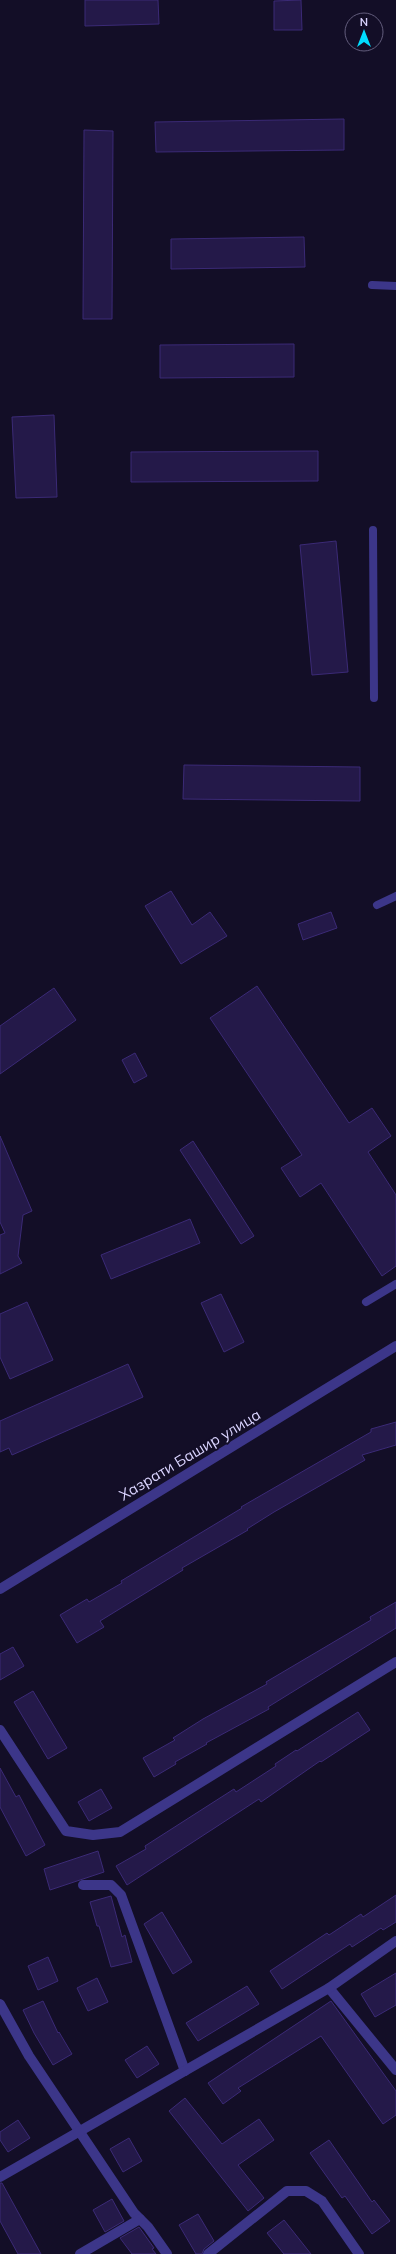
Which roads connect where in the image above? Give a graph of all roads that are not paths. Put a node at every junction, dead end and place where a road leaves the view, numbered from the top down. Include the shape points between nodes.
1 (372, 285) dead end
2 (396, 286) edge
3 (373, 530) dead end
4 (374, 698) dead end
5 (396, 896) edge
6 (377, 905) dead end
7 (396, 1284) edge
8 (366, 1302) dead end
9 (396, 1346) edge
10 (0, 1589) edge
11 (396, 1662) edge
12 (0, 1730) edge
13 (82, 1885) dead end
14 (396, 1941) edge
15 (329, 1988) junction
16 (0, 2004) edge
17 (396, 2070) edge
18 (185, 2071) junction
19 (81, 2131) junction
20 (0, 2177) edge
21 (140, 2219) junction
22 (80, 2254) edge
23 (167, 2254) edge
24 (208, 2254) edge
25 (359, 2254) edge

1 - 2 lane
3 - 4 lane
5 - 6 lane
7 - 8 lane
9 - 10 street, Хазрати Башир улица
11 - 12 street via 120,1832 93,1834 66,1831
13 - 18 street via 111,1885 121,1895
14 - 15 street
15 - 17 street
15 - 18 street
16 - 19 street via 29,2056
18 - 19 street
19 - 20 street
19 - 21 street
21 - 22 street
21 - 23 street
24 - 25 street via 287,2191 306,2191 322,2201

